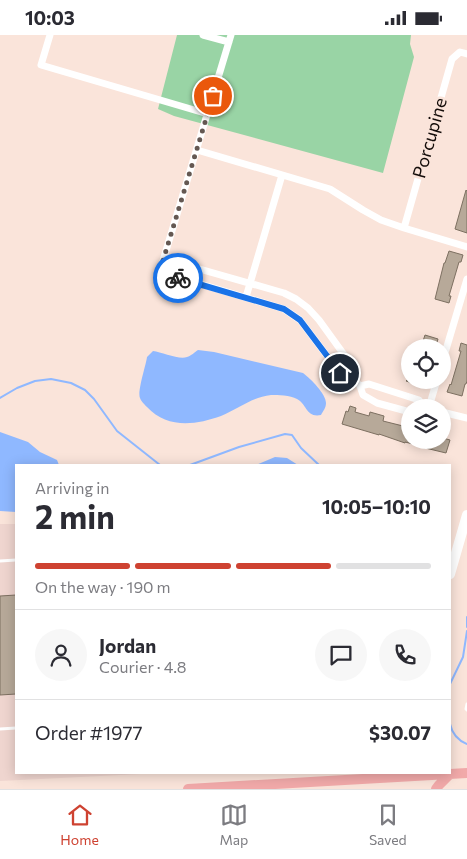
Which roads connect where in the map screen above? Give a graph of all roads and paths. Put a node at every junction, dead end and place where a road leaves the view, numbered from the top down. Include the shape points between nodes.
1 (50, 35) edge
2 (203, 35) edge
3 (230, 39) edge
4 (464, 53) edge
5 (208, 114) junction
6 (197, 150) junction
7 (282, 175) junction
8 (404, 228) junction
9 (467, 247) edge
10 (172, 267) junction
11 (467, 279) edge
12 (251, 284) junction
13 (246, 297) junction
14 (449, 339) edge
15 (352, 377) junction
16 (360, 386) junction
17 (416, 399) edge
18 (401, 410) edge
19 (451, 414) edge
20 (467, 418) edge
21 (467, 515) edge
22 (464, 539) edge
23 (15, 560) edge
24 (0, 561) edge
25 (451, 572) edge
26 (467, 704) edge
27 (467, 710) edge
28 (15, 728) edge
29 (0, 729) edge
30 (467, 773) edge
31 (450, 774) joint
32 (451, 774) edge
33 (394, 779) edge
34 (275, 784) junction
35 (188, 789) edge
36 (260, 789) edge
37 (436, 789) edge

1 - 5 street via 41,65
2 - 3 street
3 - 5 street
4 - 8 street, Porcupine via 452,59
5 - 6 street
6 - 7 street
6 - 10 street via 162,264
7 - 8 street via 330,189 375,217
7 - 12 street
8 - 9 street
10 - 12 street via 182,264
10 - 13 street via 177,277
11 - 14 street
12 - 13 street
12 - 15 street via 284,293 308,308 353,367
13 - 15 street via 284,309 300,320 340,373
15 - 16 street
16 - 17 street via 369,384
16 - 18 street via 363,395
19 - 20 street
21 - 22 main road
22 - 25 main road
23 - 24 lane
26 - 27 lane
28 - 29 lane
30 - 32 main road
31 - 33 main road
31 - 37 main road
33 - 34 main road
34 - 35 main road
34 - 36 main road

